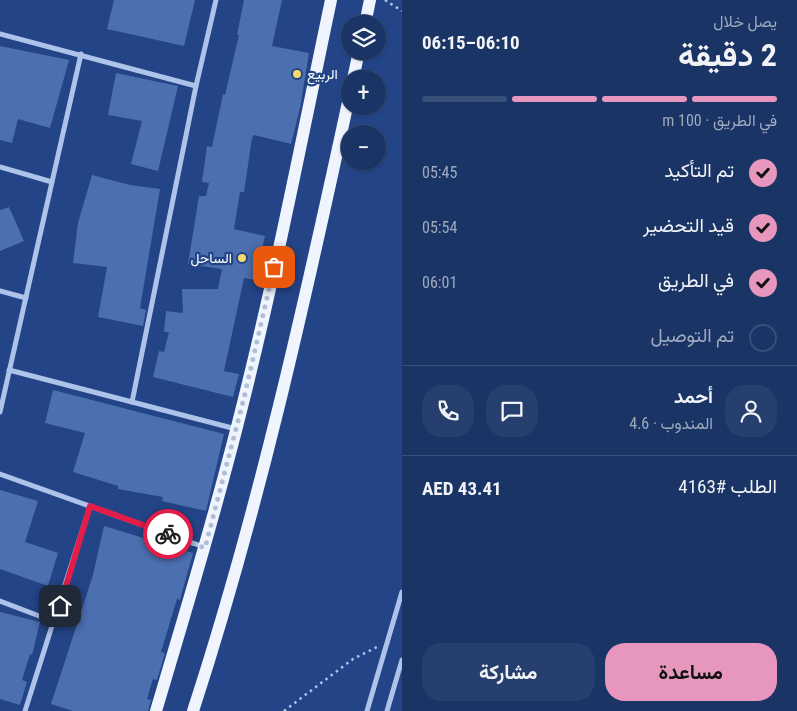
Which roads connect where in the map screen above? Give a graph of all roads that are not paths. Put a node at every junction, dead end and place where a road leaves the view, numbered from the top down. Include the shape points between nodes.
1 (216, 0) edge
2 (331, 0) edge
3 (370, 0) edge
4 (367, 15) edge
5 (0, 34) edge
6 (81, 54) junction
7 (196, 86) junction
8 (345, 115) edge
9 (0, 167) edge
10 (52, 182) junction
11 (0, 291) edge
12 (26, 298) junction
13 (10, 370) junction
14 (132, 402) junction
15 (0, 412) edge
16 (236, 429) junction
17 (0, 474) edge
18 (90, 506) junction
19 (205, 548) junction
20 (402, 592) edge
21 (0, 601) edge
22 (55, 622) junction
23 (402, 660) edge
24 (25, 711) edge
25 (156, 711) edge
26 (192, 711) edge
27 (367, 711) edge
28 (386, 711) edge

1 - 7 street
2 - 16 main road
3 - 4 main road
5 - 6 street
6 - 7 street
6 - 10 street
7 - 14 street
8 - 26 main road via 278,416 241,557
9 - 10 street
10 - 12 street
11 - 12 street
12 - 13 street
13 - 14 street
13 - 15 street
14 - 16 street
16 - 19 main road
17 - 18 street
18 - 19 street
18 - 22 street
19 - 25 main road
20 - 27 street
21 - 22 street
22 - 24 street
23 - 28 street

